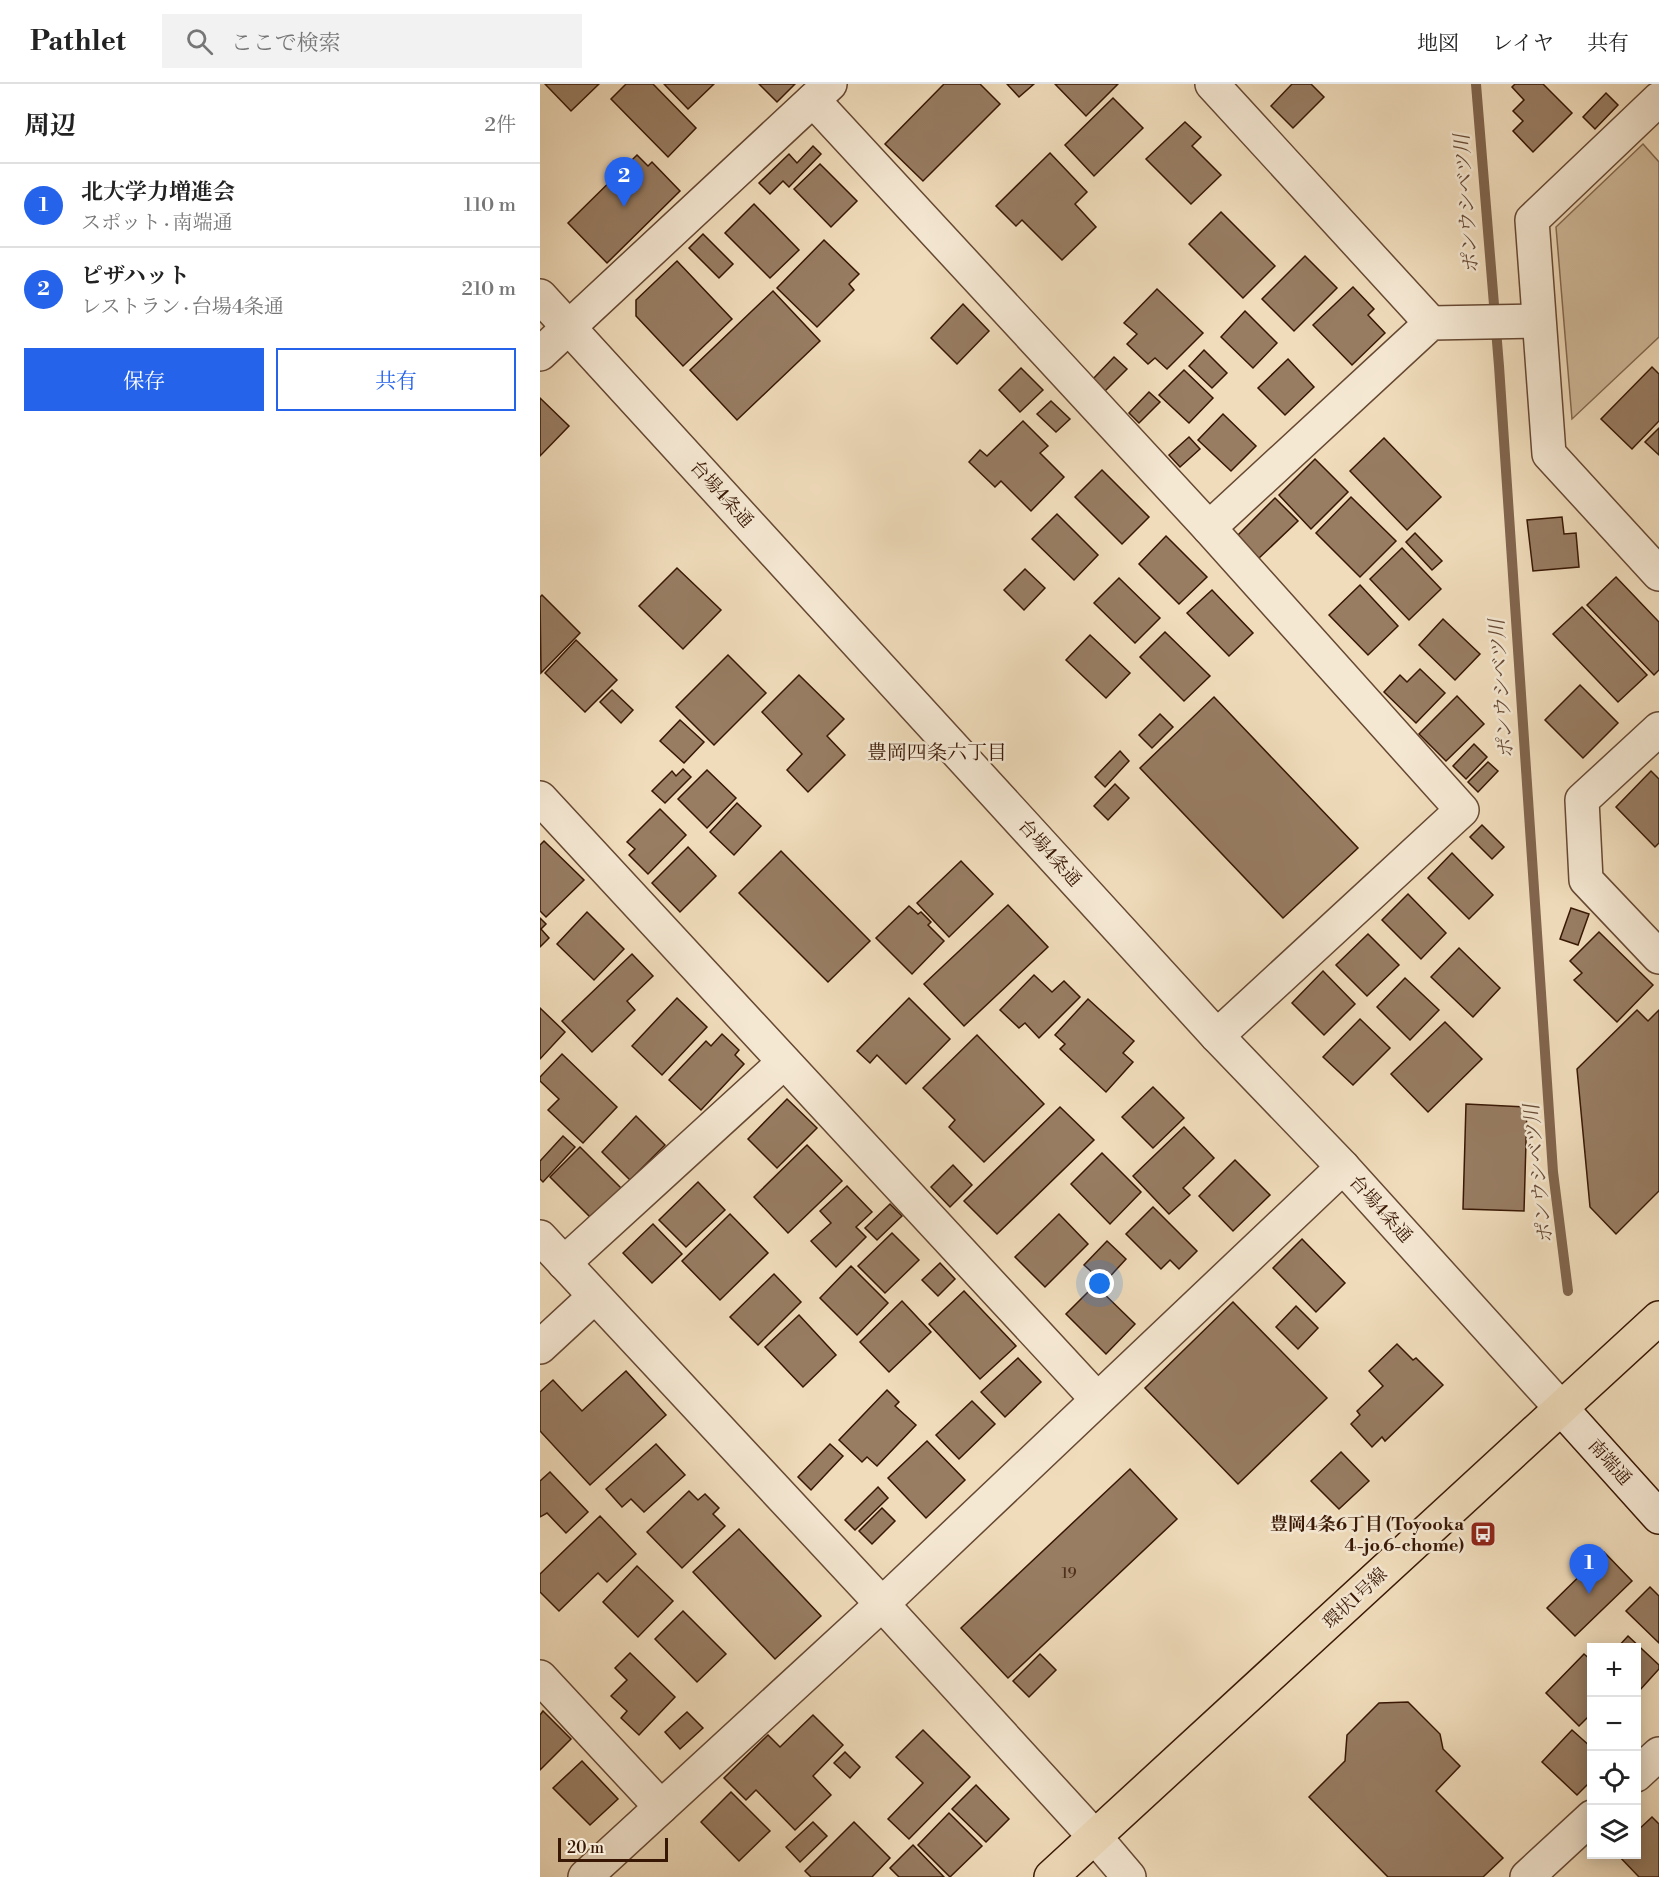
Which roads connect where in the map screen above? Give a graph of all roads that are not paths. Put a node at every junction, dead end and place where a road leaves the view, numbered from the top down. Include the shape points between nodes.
1 (1212, 84) edge
2 (821, 92) edge
3 (1654, 114) edge
4 (540, 296) edge
5 (1526, 321) junction
6 (1445, 323) junction
7 (569, 327) junction
8 (540, 354) edge
9 (1209, 528) junction
10 (1659, 574) edge
11 (1659, 729) edge
12 (540, 798) edge
13 (1659, 957) edge
14 (1217, 1036) junction
15 (784, 1062) junction
16 (1343, 1167) junction
17 (540, 1237) edge
18 (564, 1263) junction
19 (594, 1297) junction
20 (1659, 1318) edge
21 (540, 1347) edge
22 (1097, 1399) junction
23 (1561, 1408) junction
24 (1659, 1517) edge
25 (882, 1604) junction
26 (540, 1677) edge
27 (1659, 1754) edge
28 (1641, 1770) edge
29 (662, 1807) junction
30 (1587, 1822) edge
31 (1095, 1837) junction
32 (1531, 1876) edge
33 (585, 1877) edge
34 (1051, 1877) edge
35 (1129, 1877) edge

1 - 6 street
2 - 7 street
2 - 9 street
3 - 5 street via 1532,220
4 - 7 street, 台場4条通
5 - 6 street
5 - 10 street via 1549,454
6 - 9 street
7 - 8 street
7 - 14 street, 台場4条通
9 - 14 street via 1462,810
11 - 13 street via 1582,800 1586,880
12 - 15 street
14 - 16 street, 台場4条通
15 - 18 street
15 - 22 street
16 - 22 street
16 - 23 street, 台場4条通
17 - 18 street
18 - 19 street
19 - 21 street
19 - 25 street
20 - 23 main road, 環状1号線
22 - 25 street
23 - 24 street, 南端通
23 - 31 main road, 環状1号線
25 - 29 street
25 - 31 street
26 - 29 street
27 - 28 street
29 - 33 street
30 - 32 street
31 - 34 main road, 環状1号線
31 - 35 street

